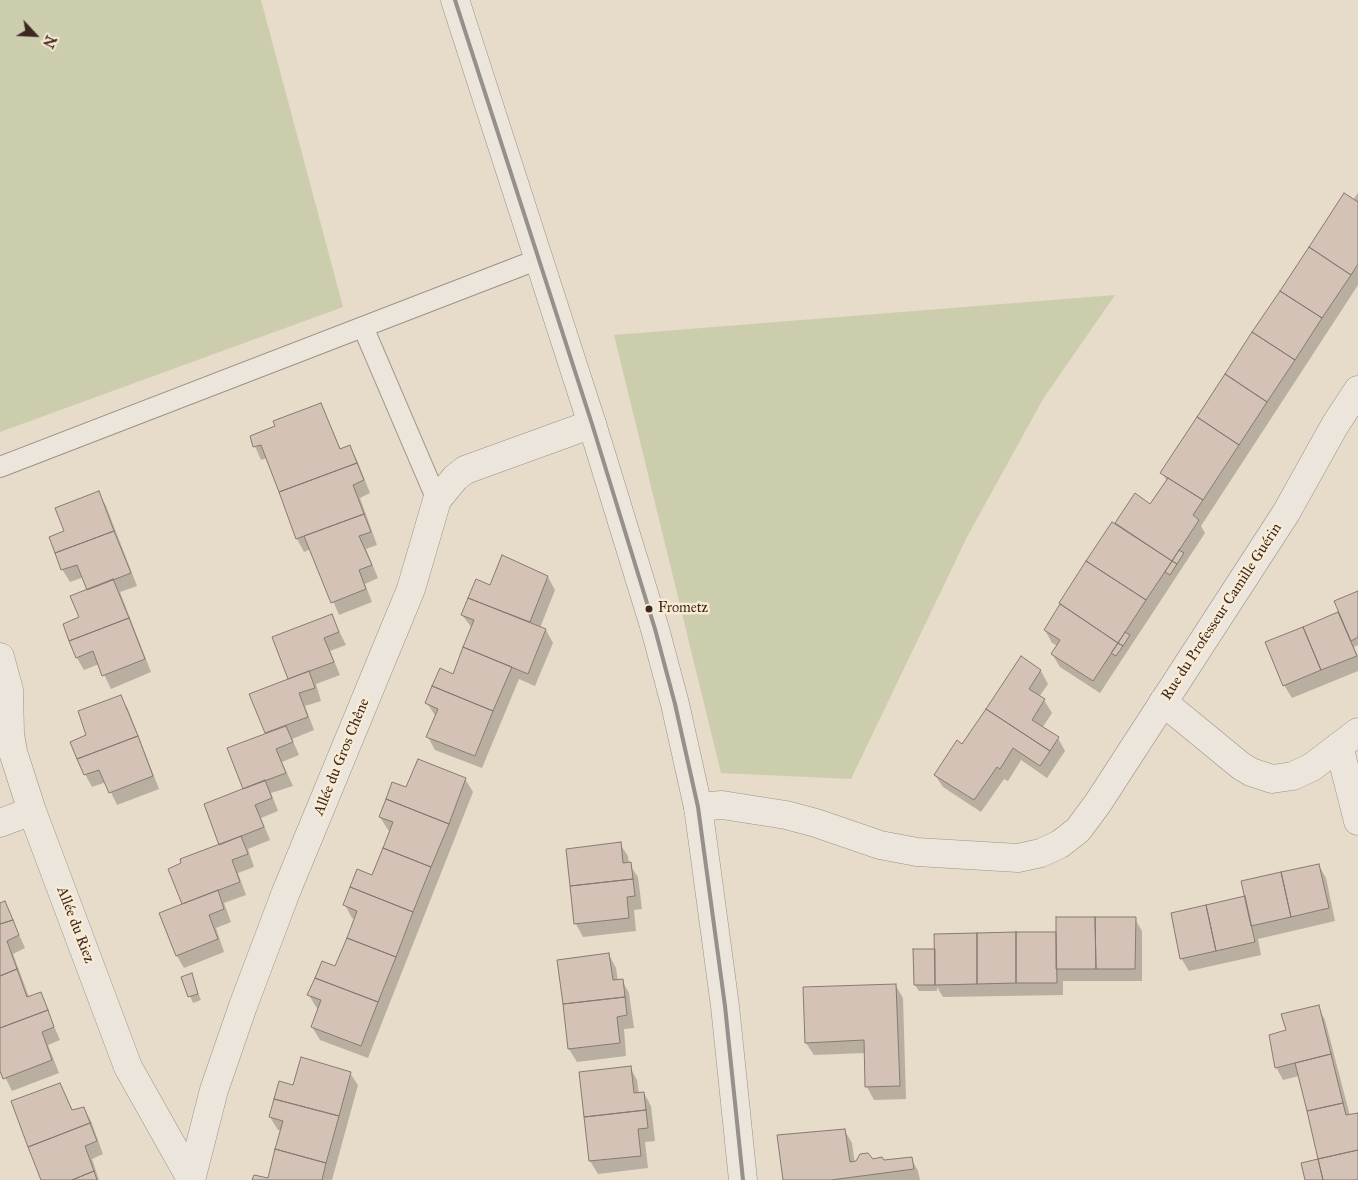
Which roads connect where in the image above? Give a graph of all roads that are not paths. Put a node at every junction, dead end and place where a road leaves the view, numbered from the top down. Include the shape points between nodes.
1 (455, 0) edge
2 (539, 259) junction
3 (363, 326) junction
4 (1358, 390) edge
5 (592, 424) junction
6 (0, 467) edge
7 (437, 500) junction
8 (0, 657) edge
9 (1163, 702) junction
10 (1349, 739) edge
11 (698, 807) junction
12 (32, 811) junction
13 (1358, 821) edge
14 (0, 823) edge
15 (191, 1179) edge
16 (744, 1180) edge

1 - 2 street
2 - 3 lane
2 - 5 street
3 - 6 lane
3 - 7 lane
4 - 9 street, Rue du Professeur Camille Guérin via 1331,431 1286,513
5 - 7 street, Allée du Gros Chêne via 465,470
5 - 11 street via 664,661
7 - 15 street, Allée du Gros Chêne via 411,589 286,892 243,1006 214,1090
8 - 12 street, Allée du Riez via 9,690 13,752
9 - 10 street via 1241,766 1272,779 1303,772
9 - 11 street, Rue du Professeur Camille Guérin via 1078,830 1041,853 1018,858 963,856 880,845 816,823 753,809
10 - 13 street
11 - 16 street
12 - 14 street
12 - 15 street, Allée du Riez via 128,1067

